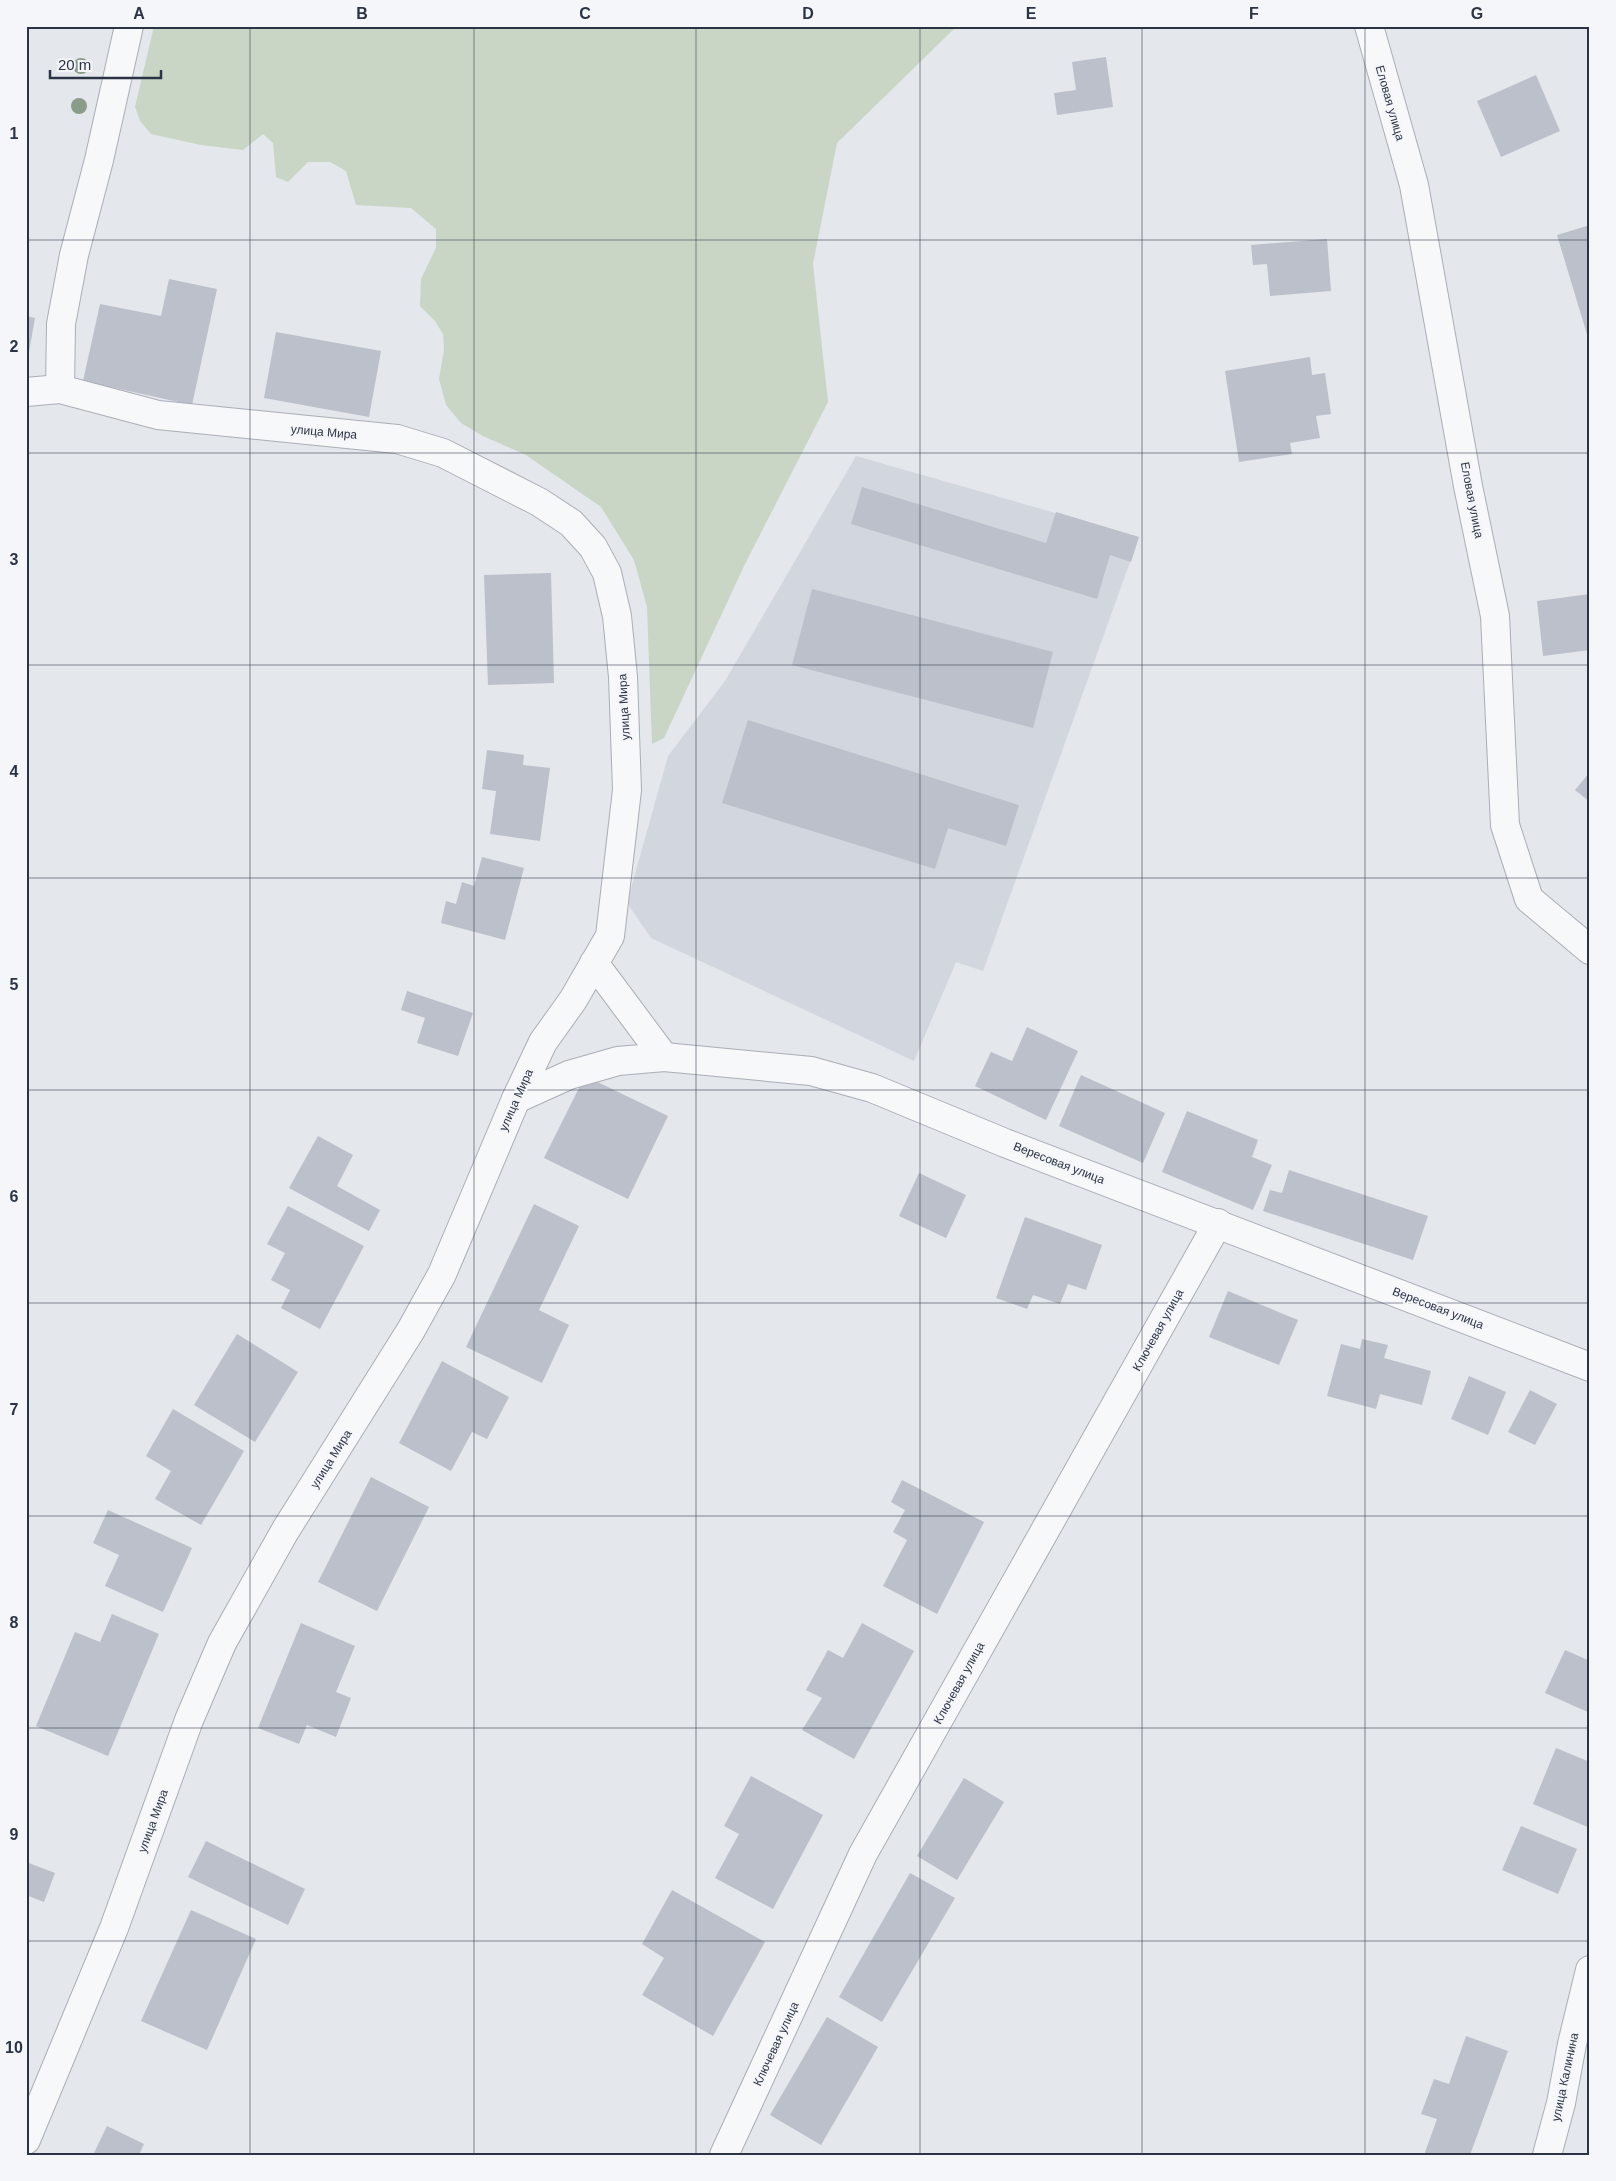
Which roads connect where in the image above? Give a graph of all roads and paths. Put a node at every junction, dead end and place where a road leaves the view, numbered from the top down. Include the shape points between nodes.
1 (129, 26) edge
2 (1369, 26) edge
3 (60, 389) junction
4 (26, 392) edge
5 (1590, 950) edge
6 (594, 963) junction
7 (664, 1056) junction
8 (516, 1099) junction
9 (1218, 1223) junction
10 (1590, 1367) edge
11 (1590, 1970) edge
12 (26, 2140) edge
13 (724, 2155) edge
14 (1547, 2155) edge

1 - 3 street via 62,316
2 - 5 street, Еловая улица via 1414,185 1466,476 1495,616 1505,825 1529,898
3 - 4 street, улица Мира
3 - 6 street, улица Мира via 158,415 397,439 443,453 484,473 539,502 577,529 593,547 607,573 623,677 627,790 610,936
6 - 7 street
6 - 8 street, улица Мира via 544,1042
7 - 8 street, Вересовая улица via 618,1061 570,1075
7 - 9 street, Вересовая улица via 811,1071 872,1088
8 - 12 street, улица Мира via 442,1274 222,1643 189,1720 114,1928
9 - 10 street, Вересовая улица
9 - 13 street, Ключевая улица via 863,1854
11 - 14 street, улица Калинина

